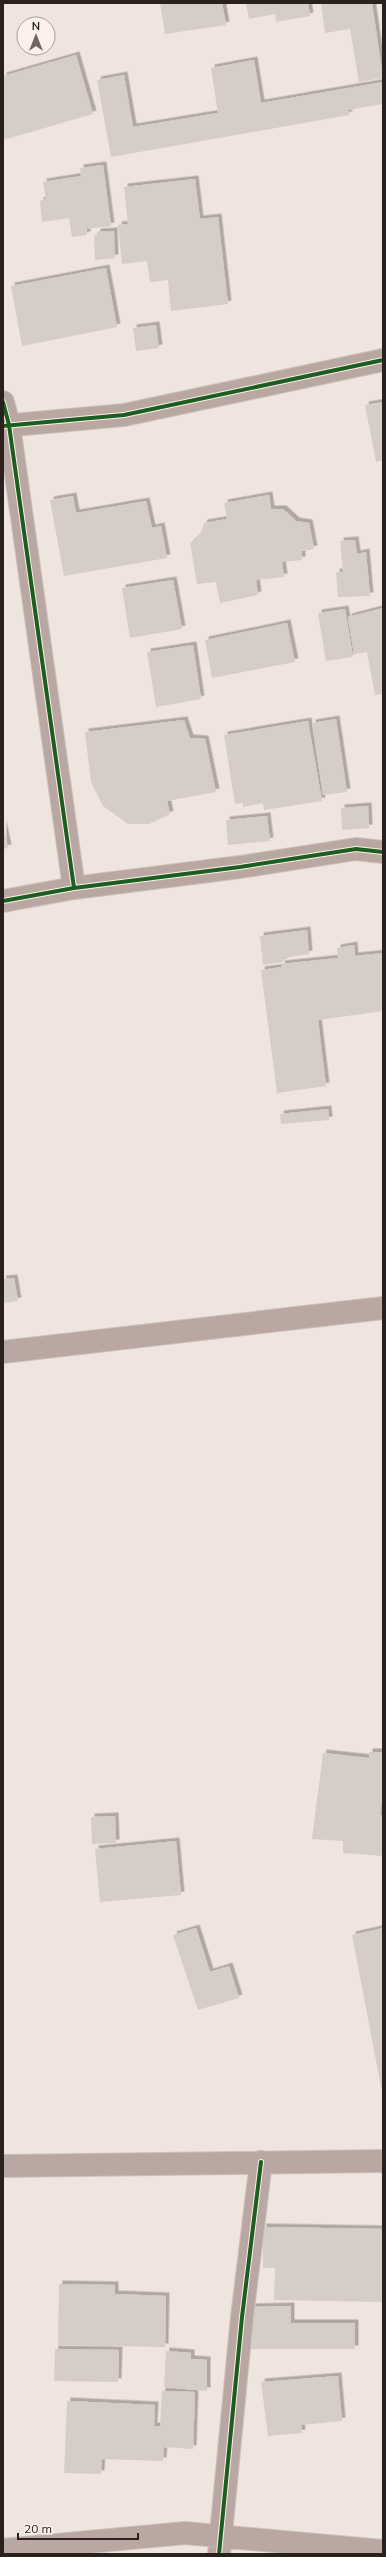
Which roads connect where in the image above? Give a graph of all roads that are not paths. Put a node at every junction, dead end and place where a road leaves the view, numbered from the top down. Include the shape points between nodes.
1 (383, 360) edge
2 (3, 402) edge
3 (6, 425) edge
4 (383, 852) edge
5 (74, 888) junction
6 (3, 901) edge
7 (383, 1308) edge
8 (3, 1352) edge
9 (383, 2161) edge
10 (262, 2162) junction
11 (3, 2166) edge
12 (220, 2546) edge
13 (3, 2550) edge
14 (383, 2550) edge

1 - 3 street via 124,415
2 - 3 street
3 - 5 street
4 - 5 street via 356,849
5 - 6 street
7 - 8 street
9 - 10 street
10 - 11 street
10 - 12 street via 242,2318
12 - 13 street via 185,2533
12 - 14 street

